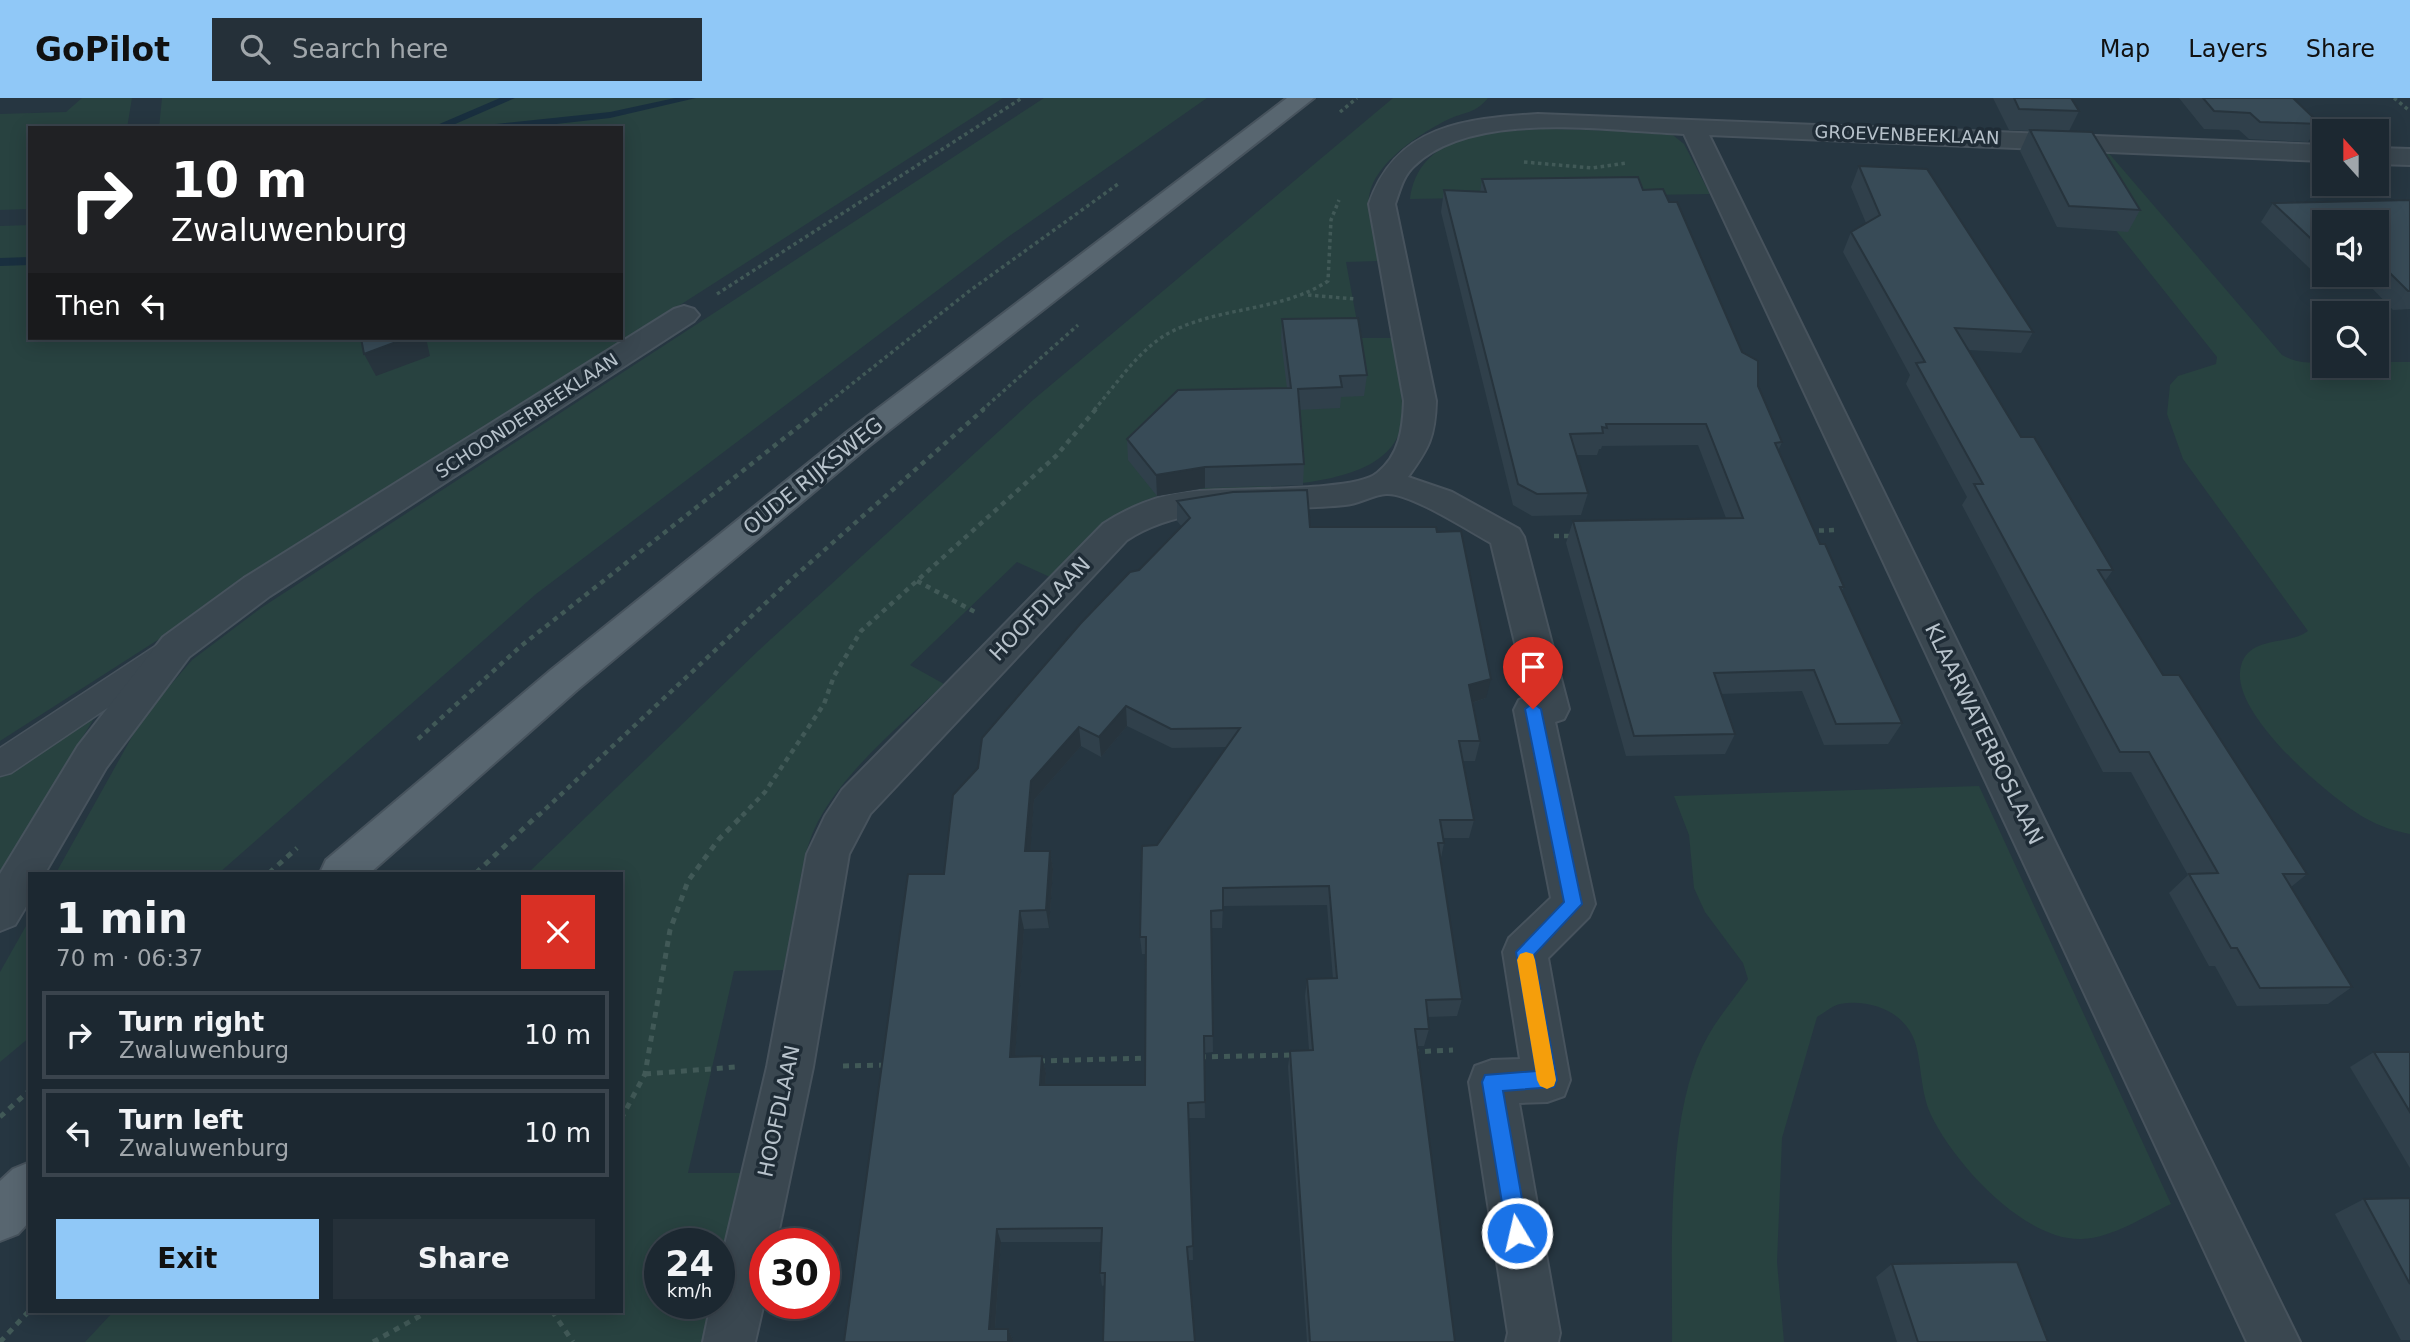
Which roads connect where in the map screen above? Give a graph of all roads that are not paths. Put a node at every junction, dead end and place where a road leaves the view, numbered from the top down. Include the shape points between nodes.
1 (1302, 98) edge
2 (1692, 126) junction
3 (2312, 152) edge
4 (2389, 156) edge
5 (2410, 157) edge
6 (684, 315) road end
7 (1388, 482) junction
8 (176, 647) junction
9 (0, 764) edge
10 (342, 872) edge
11 (0, 912) edge
12 (28, 1188) edge
13 (0, 1216) edge
14 (729, 1342) edge
15 (1531, 1342) edge
16 (2274, 1342) edge

1 - 10 main road, OUDE RIJKSWEG via 858,439 564,680
2 - 3 street, GROEVENBEEKLAAN
2 - 7 street, GROEVENBEEKLAAN via 1538,121 1490,125 1425,145 1399,164 1385,185 1382,204 1420,401 1419,431 1414,446
2 - 16 street, KLAARWATERBOSLAAN
4 - 5 street
6 - 8 street, SCHOONDERBEEKLAAN via 257,587
7 - 14 street, HOOFDLAAN via 1348,494 1185,503 1135,519 1115,532 856,802 828,854 790,1068
7 - 15 street via 1440,500 1507,537 1550,709 1533,709 1574,904 1525,952 1547,1080 1492,1082 1534,1333
8 - 9 lane, SCHOONDERBEEKLAAN
8 - 11 street, SCHOONDERBEEKLAAN via 92,757
12 - 13 main road

